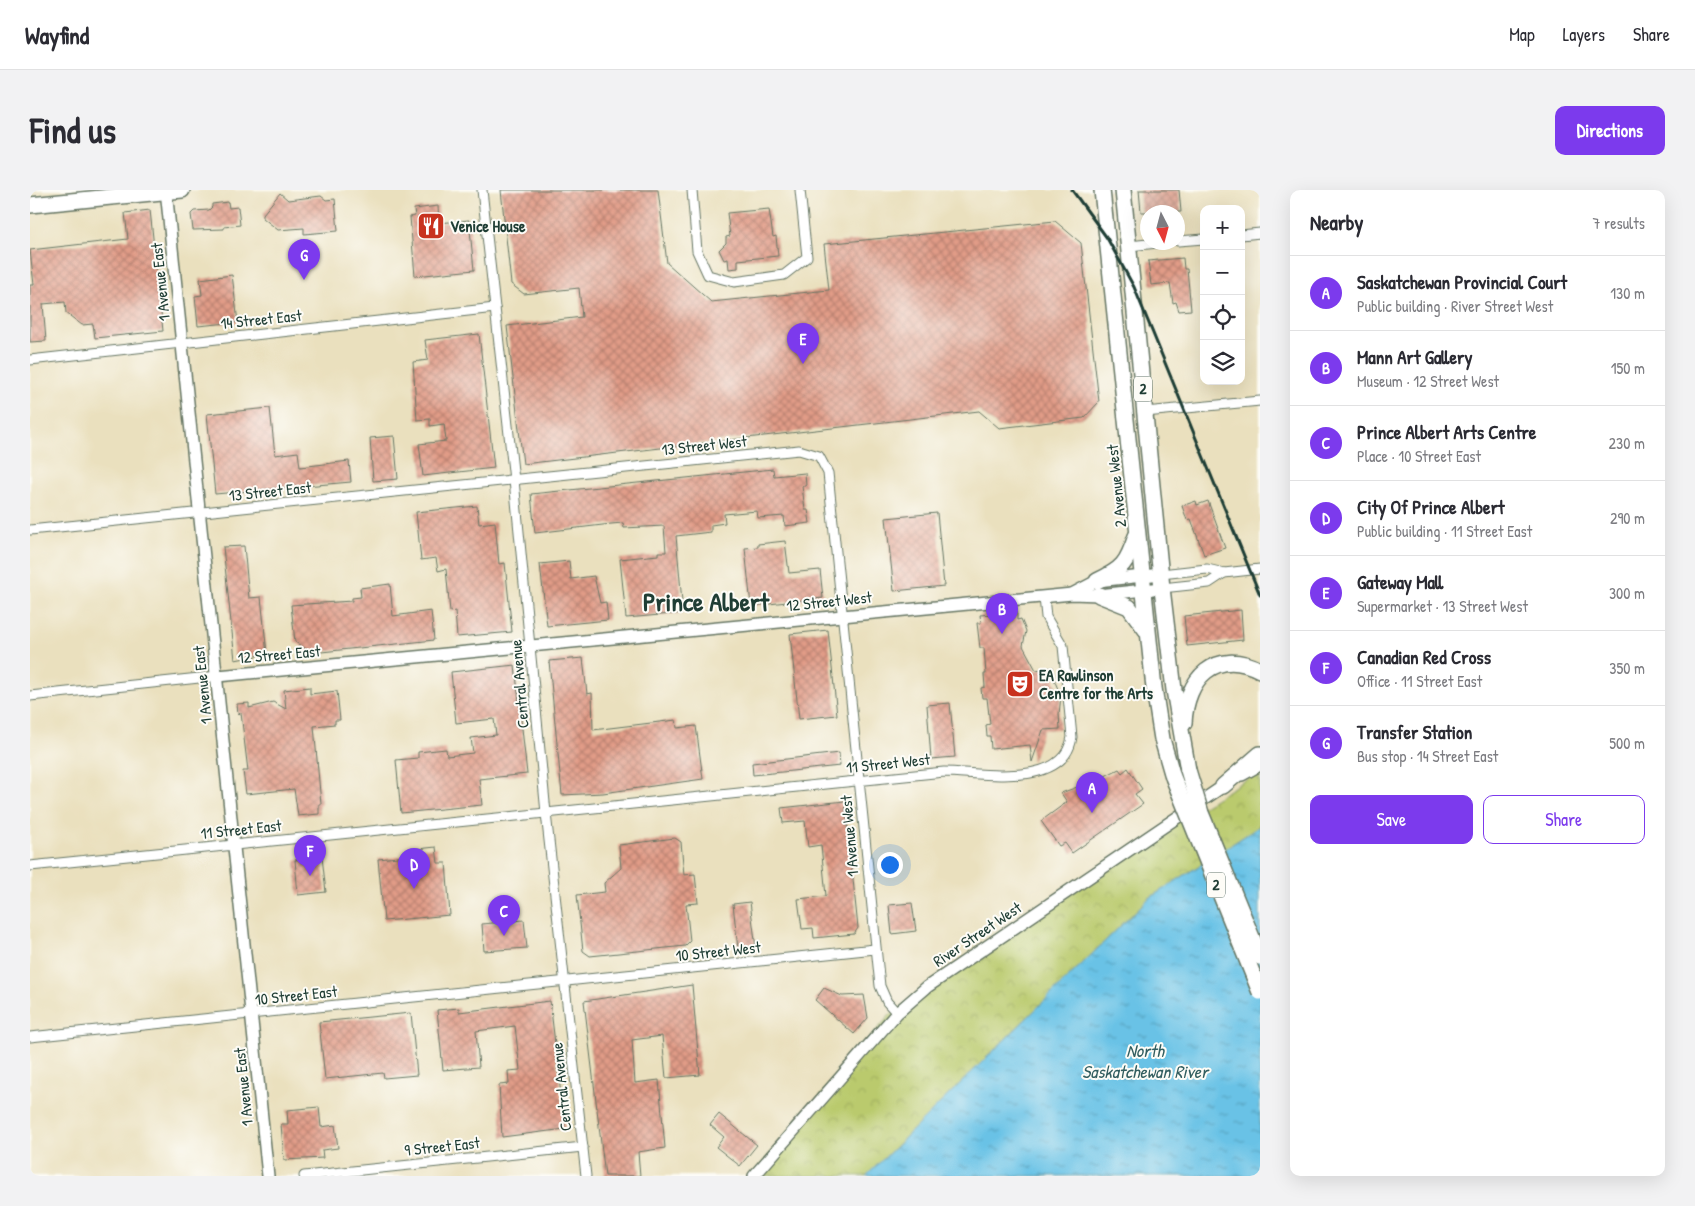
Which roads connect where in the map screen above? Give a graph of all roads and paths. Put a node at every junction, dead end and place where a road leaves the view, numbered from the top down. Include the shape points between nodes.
1 (482, 190) edge
2 (692, 190) edge
3 (800, 190) edge
4 (1102, 190) edge
5 (1123, 190) edge
6 (171, 191) edge
7 (30, 206) edge
8 (1260, 233) edge
9 (1245, 235) edge
10 (1200, 239) edge
11 (1185, 240) edge
12 (1140, 245) edge
13 (1129, 246) junction
14 (495, 308) junction
15 (182, 342) junction
16 (30, 360) edge
17 (1260, 401) edge
18 (1145, 412) junction
19 (514, 480) junction
20 (200, 513) junction
21 (30, 530) edge
22 (1138, 530) junction
23 (834, 531) joint
24 (1260, 569) edge
25 (1224, 573) junction
26 (1161, 581) junction
27 (1143, 583) junction
28 (1098, 588) junction
29 (1044, 597) junction
30 (843, 616) junction
31 (1148, 634) junction
32 (530, 646) junction
33 (1260, 670) edge
34 (218, 676) junction
35 (30, 696) edge
36 (1260, 754) edge
37 (1260, 765) edge
38 (1188, 770) junction
39 (859, 781) junction
40 (1223, 786) junction
41 (546, 813) junction
42 (235, 845) junction
43 (30, 866) edge
44 (875, 949) junction
45 (1260, 957) edge
46 (564, 982) junction
47 (1260, 992) edge
48 (897, 1013) junction
49 (252, 1014) junction
50 (30, 1037) edge
51 (583, 1147) junction
52 (268, 1176) edge
53 (304, 1176) edge
54 (586, 1176) edge
55 (754, 1176) edge

1 - 14 street, Central Avenue
2 - 3 street via 697,251 708,275 734,282 784,275 807,257
4 - 22 main road, 2 Avenue West / 2
5 - 13 main road, 2
6 - 7 main road
6 - 15 street, 1 Avenue East
8 - 9 street
10 - 11 street
12 - 13 street
13 - 18 main road, 2
14 - 15 street, 14 Street East
14 - 19 street, Central Avenue
15 - 16 street, 14 Street East
15 - 20 street, 1 Avenue East
17 - 18 street
18 - 26 main road, 2
19 - 20 street, 13 Street East
19 - 23 street, 13 Street West via 799,450 819,456 825,464
19 - 32 street, Central Avenue
20 - 21 street, 13 Street East
20 - 34 street, 1 Avenue East
22 - 27 main road, 2 Avenue West / 2
22 - 28 main road via 1129,558
23 - 30 street, 1 Avenue West
24 - 25 street, 12 Street West
25 - 26 street, 12 Street West via 1207,569
25 - 26 street, 12 Street West via 1209,583
26 - 27 street, 12 Street West
26 - 38 main road, 2 via 1174,690
27 - 28 street, 12 Street West
27 - 31 main road, 2 Avenue West / 2
28 - 29 street, 12 Street West
28 - 31 main road via 1129,606
29 - 30 street, 12 Street West
29 - 39 street, 11 Street West via 1046,617 1060,637 1064,652 1072,737 1064,757 1048,767 1014,775 944,772
30 - 32 street, 12 Street West
30 - 39 street, 1 Avenue West
31 - 47 main road, 2 Avenue West / 2, bridge via 1162,739 1173,777
32 - 34 street, 12 Street East
32 - 41 street, Central Avenue
33 - 38 main road via 1249,665 1223,663 1211,668 1191,688 1184,722
34 - 35 street, 12 Street East
34 - 42 street, 1 Avenue East
36 - 40 main road
37 - 40 street, River Street West
38 - 45 main road, 2, bridge via 1204,820
39 - 41 street, 11 Street West
39 - 44 street, 1 Avenue West
40 - 48 street, River Street West via 927,987
41 - 42 street, 11 Street East
41 - 46 street, Central Avenue
42 - 43 street, 11 Street East
42 - 49 street, 1 Avenue East
44 - 46 street, 10 Street West
44 - 48 street, 1 Avenue West via 880,986 887,1002
46 - 49 street, 10 Street East
46 - 51 street, Central Avenue
48 - 55 street, River Street West
49 - 50 street, 10 Street East
49 - 52 street, 1 Avenue East
51 - 53 street, 9 Street East
51 - 54 street, Central Avenue

